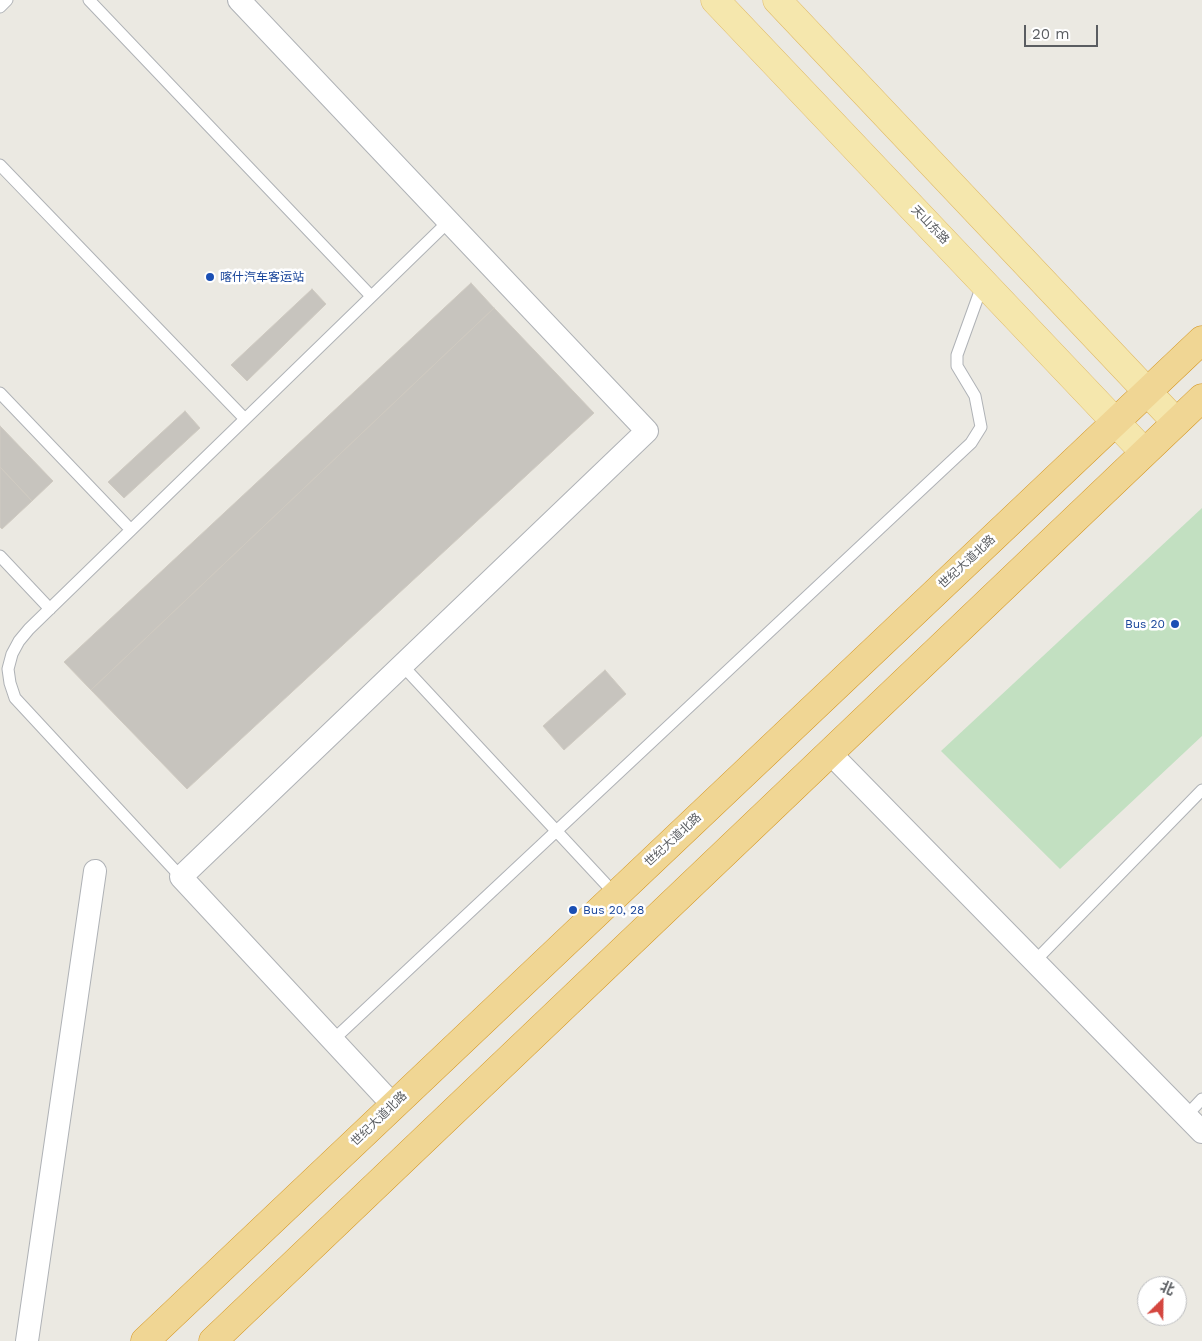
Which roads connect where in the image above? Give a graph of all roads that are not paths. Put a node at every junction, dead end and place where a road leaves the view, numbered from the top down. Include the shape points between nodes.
1 (7, 0) edge
2 (89, 0) edge
3 (239, 0) edge
4 (715, 0) edge
5 (777, 0) edge
6 (0, 7) edge
7 (0, 165) edge
8 (448, 222) junction
9 (984, 282) junction
10 (372, 296) junction
11 (1202, 340) edge
12 (1147, 392) junction
13 (0, 393) edge
14 (1202, 398) edge
15 (246, 418) junction
16 (1115, 421) junction
17 (1176, 422) junction
18 (1144, 452) junction
19 (131, 530) junction
20 (0, 556) edge
21 (50, 609) junction
22 (402, 665) junction
23 (830, 752) junction
24 (1202, 790) edge
25 (556, 831) junction
26 (95, 871) dead end
27 (181, 876) junction
28 (615, 894) junction
29 (1035, 961) junction
30 (333, 1040) junction
31 (1202, 1100) edge
32 (394, 1105) junction
33 (1186, 1116) junction
34 (1202, 1132) edge
35 (27, 1341) edge
36 (145, 1341) edge
37 (213, 1341) edge

1 - 6 lane
2 - 10 lane
3 - 8 street
4 - 9 main road, 天山东路
5 - 12 main road
7 - 15 lane
8 - 10 lane
8 - 22 street via 647,431
9 - 16 main road, 天山东路
9 - 25 lane via 957,355 957,366 975,396 981,427 971,443
10 - 15 lane
11 - 12 highway, 世纪大道北路
12 - 16 highway, 世纪大道北路
12 - 17 main road
13 - 19 lane
14 - 17 highway
15 - 19 lane
16 - 18 main road, 天山东路
16 - 28 highway, 世纪大道北路
17 - 18 highway
18 - 23 highway
19 - 21 lane
20 - 21 lane
21 - 27 lane via 19,641 12,654 8,668 15,698
22 - 25 lane
22 - 27 street
23 - 29 street
23 - 37 highway
24 - 29 lane
25 - 28 lane
25 - 30 lane
26 - 35 street
27 - 30 street
28 - 32 highway, 世纪大道北路
29 - 33 street
30 - 32 street
31 - 33 lane
32 - 36 highway, 世纪大道北路
33 - 34 street

